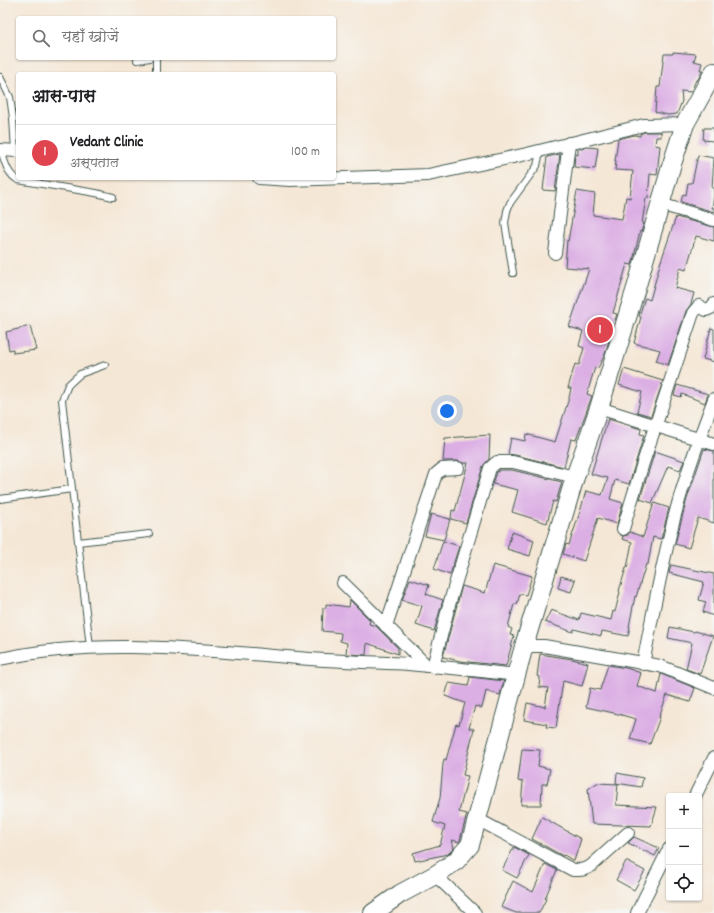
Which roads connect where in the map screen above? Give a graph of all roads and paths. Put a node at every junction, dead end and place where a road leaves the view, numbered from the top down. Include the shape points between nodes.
1 (156, 60) edge
2 (156, 72) edge
3 (714, 72) edge
4 (0, 78) edge
5 (706, 98) edge
6 (686, 124) junction
7 (569, 143) junction
8 (0, 150) edge
9 (16, 151) edge
10 (540, 151) junction
11 (336, 178) edge
12 (16, 179) edge
13 (18, 180) edge
14 (113, 197) dead end
15 (660, 204) junction
16 (714, 220) edge
17 (555, 253) dead end
18 (513, 274) dead end
19 (714, 304) edge
20 (105, 365) dead end
21 (714, 399) edge
22 (599, 408) junction
23 (655, 426) junction
24 (699, 439) junction
25 (714, 444) edge
26 (458, 468) dead end
27 (575, 477) junction
28 (72, 489) junction
29 (0, 499) edge
30 (623, 529) dead end
31 (149, 534) dead end
32 (78, 542) junction
33 (343, 583) dead end
34 (386, 626) junction
35 (524, 646) junction
36 (90, 647) junction
37 (0, 659) edge
38 (643, 664) junction
39 (430, 666) junction
40 (517, 675) junction
41 (714, 688) edge
42 (714, 758) edge
43 (696, 793) edge
44 (477, 820) junction
45 (628, 834) dead end
46 (666, 855) edge
47 (435, 875) junction
48 (373, 913) edge
49 (475, 913) edge
50 (636, 913) edge

1 - 2 lane
3 - 5 main road
4 - 9 lane via 10,97
5 - 6 main road
6 - 7 street via 644,125
6 - 15 main road
7 - 10 street
7 - 17 street
8 - 9 street
8 - 12 lane via 8,170
10 - 11 street via 428,175
10 - 18 lane via 537,166 507,211 505,223
13 - 14 lane
15 - 16 street
15 - 22 main road
19 - 23 street via 706,310 699,306 692,313
20 - 28 lane via 80,374 68,385 62,400
21 - 24 street
22 - 23 street
22 - 27 main road
23 - 24 street
23 - 30 street
24 - 25 street
24 - 38 street via 670,534
26 - 34 street via 442,469 436,474
27 - 35 main road
27 - 39 street via 513,462 497,462 490,468
28 - 29 lane
28 - 32 lane
31 - 32 lane
32 - 36 lane
33 - 34 street
34 - 39 street
35 - 38 street via 544,646
35 - 40 main road
36 - 37 street via 57,649
36 - 39 street via 156,647
38 - 41 street via 660,666
39 - 40 street
40 - 44 main road
42 - 43 street
44 - 45 street via 573,870 591,866
44 - 47 main road via 470,845 456,861
46 - 50 street
47 - 48 main road via 400,894
47 - 49 street

